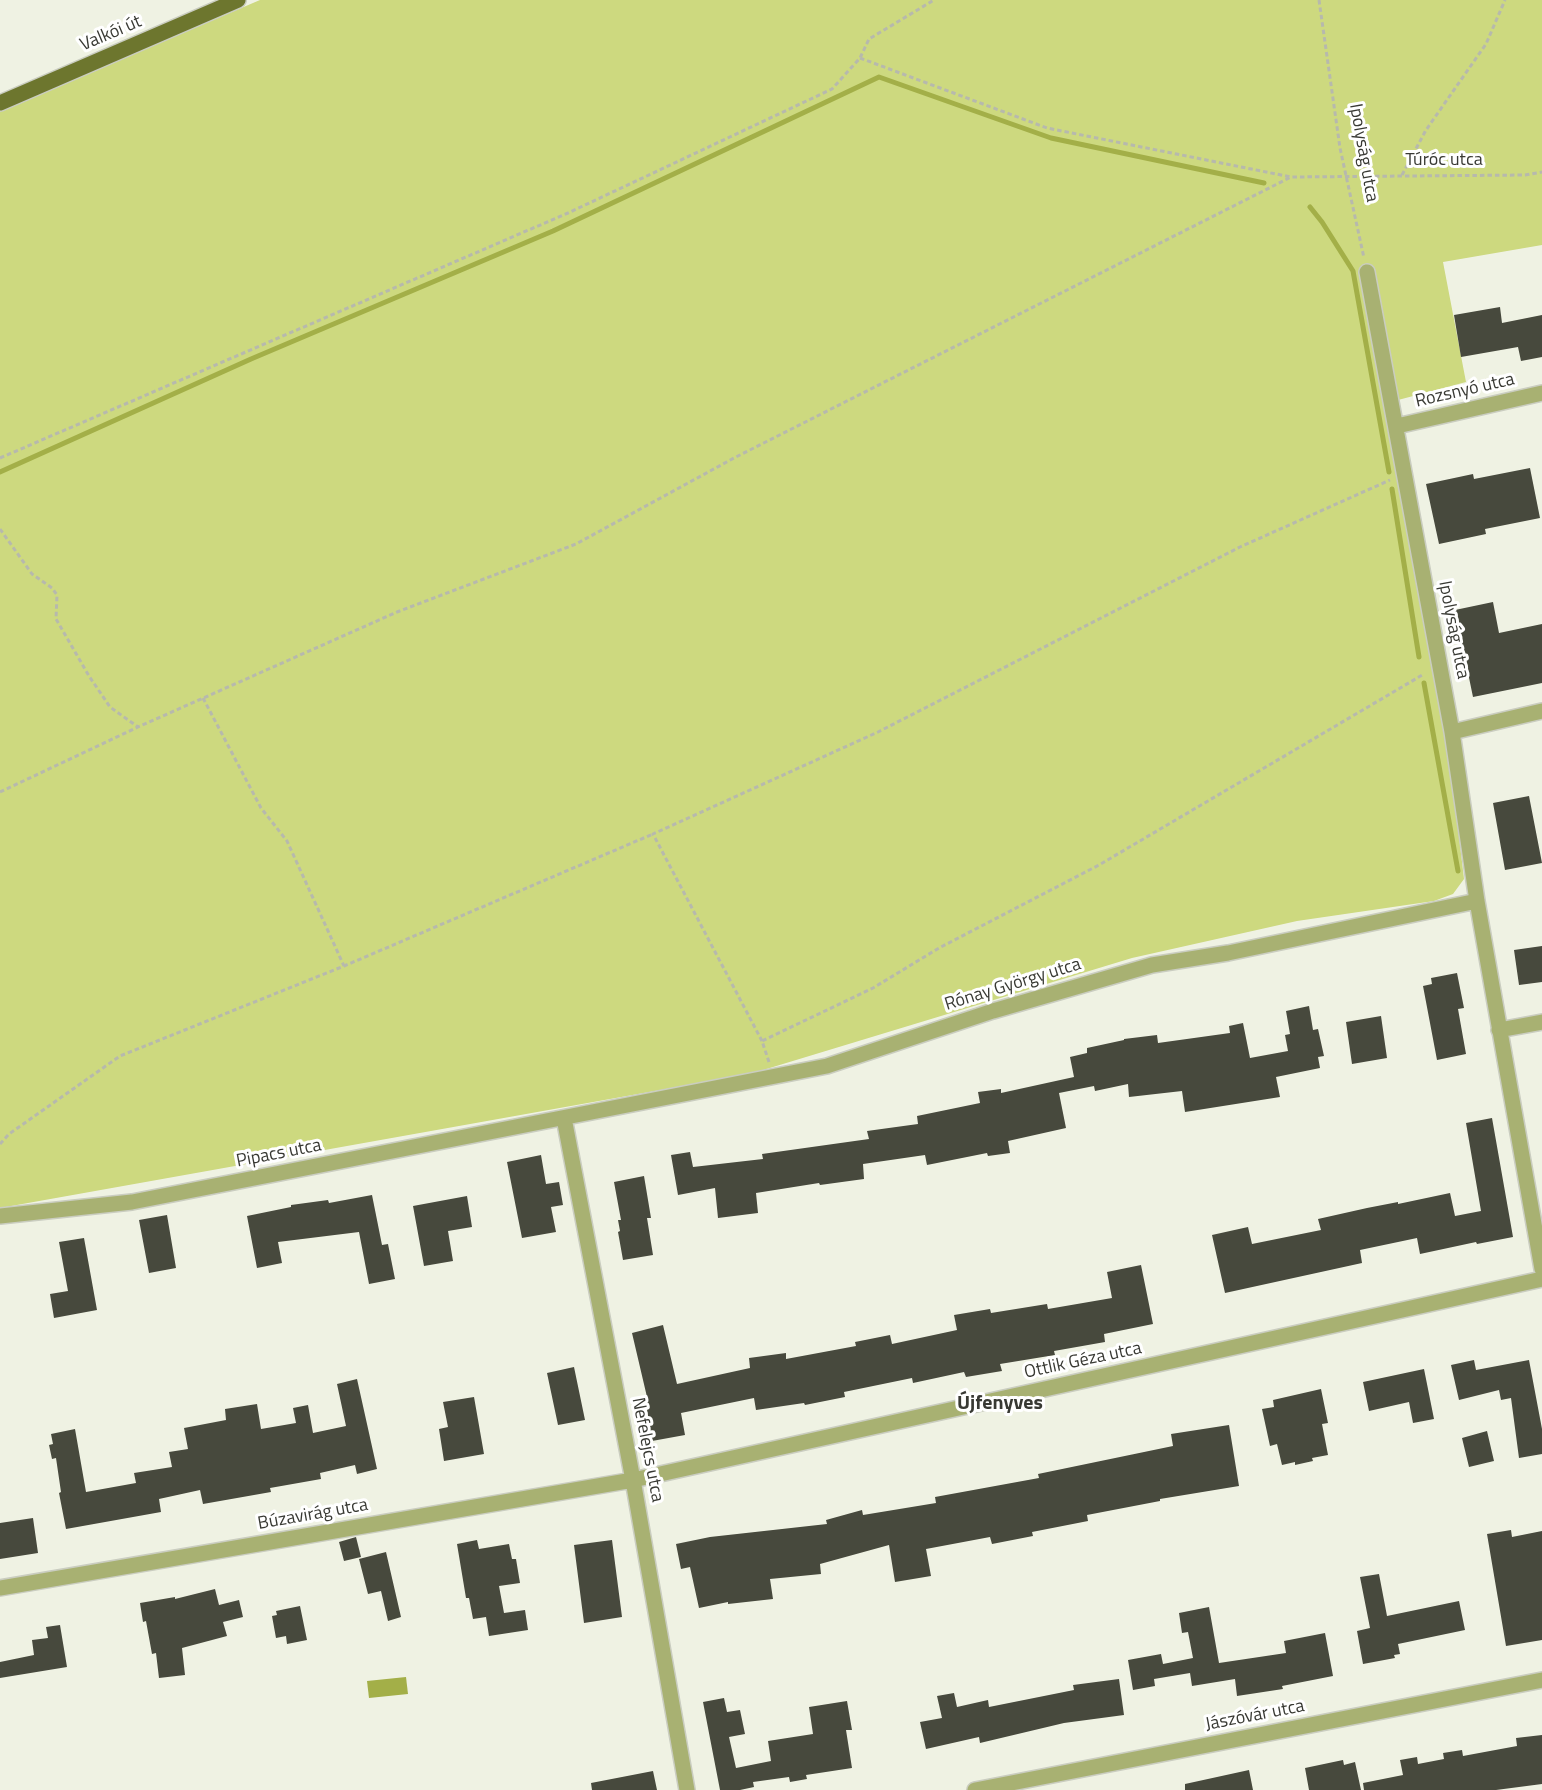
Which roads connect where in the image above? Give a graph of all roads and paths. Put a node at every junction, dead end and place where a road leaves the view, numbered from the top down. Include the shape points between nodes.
1 (237, 0) edge
2 (934, 0) edge
3 (1320, 0) edge
4 (1505, 0) edge
5 (860, 58) junction
6 (0, 103) edge
7 (1542, 172) edge
8 (1345, 175) junction
9 (1402, 175) junction
10 (1292, 177) junction
11 (1367, 272) joint
12 (1542, 393) edge
13 (1396, 426) junction
14 (0, 458) edge
15 (1404, 474) junction
16 (0, 529) edge
17 (1439, 666) junction
18 (203, 698) junction
19 (1542, 711) edge
20 (138, 727) junction
21 (1452, 732) junction
22 (0, 792) edge
23 (653, 834) junction
24 (1477, 901) junction
25 (344, 966) junction
26 (1542, 1022) edge
27 (1499, 1030) junction
28 (762, 1041) junction
29 (774, 1076) junction
30 (564, 1118) junction
31 (0, 1144) edge
32 (0, 1216) edge
33 (1542, 1269) edge
34 (1542, 1279) edge
35 (633, 1480) junction
36 (0, 1588) edge
37 (1542, 1680) edge
38 (687, 1790) edge
39 (975, 1790) edge

1 - 6 main road, Valkói út
2 - 5 path via 869,39
3 - 8 path, Ipolyság utca
4 - 9 path via 1486,44 1426,130
5 - 10 path via 1047,128
5 - 14 path via 832,88 579,208
7 - 9 path, Túróc utca
8 - 9 path, Túróc utca
8 - 10 path, Túróc utca
8 - 11 path, Ipolyság utca
10 - 18 path via 734,458 576,544 398,612
11 - 13 street, Ipolyság utca
12 - 13 street, Rozsnyó utca
13 - 15 street, Ipolyság utca
15 - 17 street, Ipolyság utca
15 - 23 path via 1240,547 878,732
16 - 20 path via 32,574 57,595 56,619 110,707
17 - 21 street, Ipolyság utca
17 - 28 path via 1099,865 939,948 873,988
18 - 20 path
18 - 25 path via 261,808 287,841
19 - 21 street
20 - 22 path
21 - 24 street, Ipolyság utca
23 - 25 path
23 - 28 path
24 - 27 street, Ipolyság utca
24 - 29 street, Rónay György utca via 1152,965 993,1011 827,1066
25 - 31 path via 120,1056
26 - 27 street
27 - 33 street, Ipolyság utca
28 - 29 path
29 - 30 street, Rónay György utca
30 - 32 street, Pipacs utca via 132,1202
30 - 35 street, Nefelejcs utca
34 - 35 street, Ottlik Géza utca
35 - 36 street, Búzavirág utca
35 - 38 street, Nefelejcs utca
37 - 39 street, Jászóvár utca

